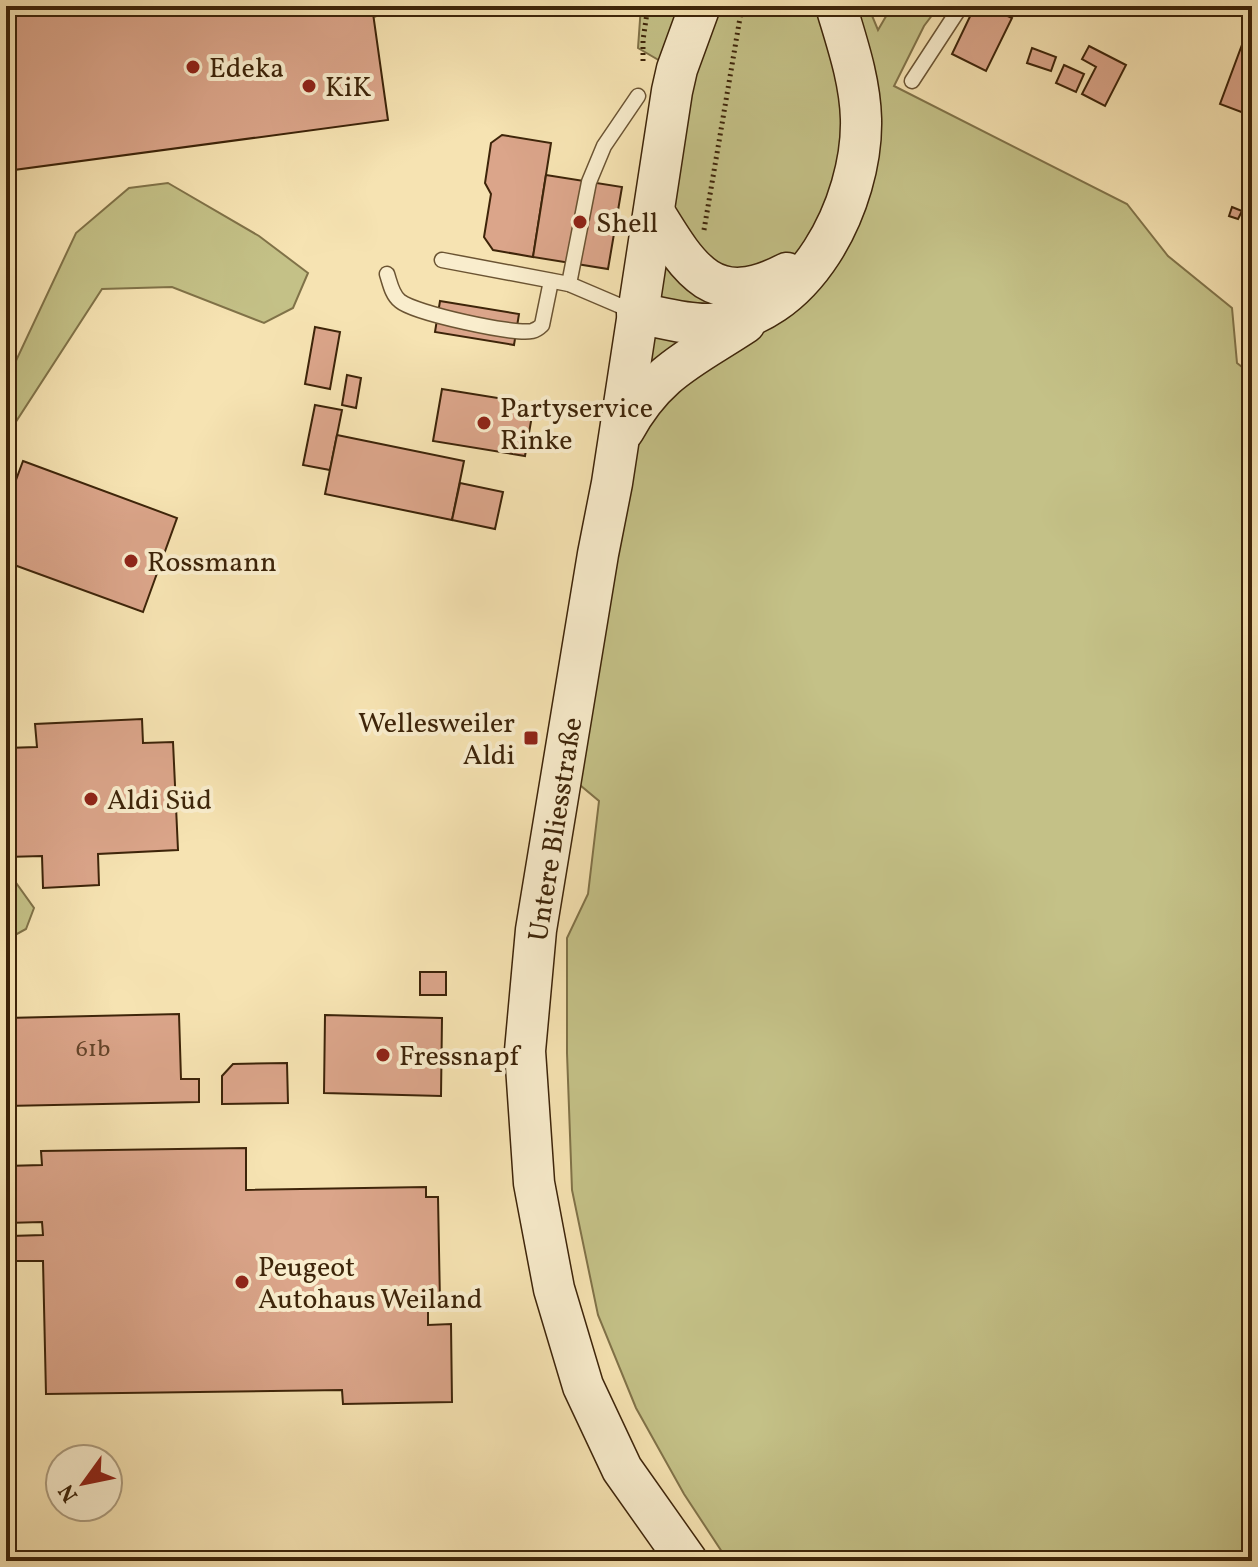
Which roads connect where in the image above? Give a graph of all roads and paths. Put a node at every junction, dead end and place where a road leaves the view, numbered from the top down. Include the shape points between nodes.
1 (440, 6) edge
2 (679, 6) edge
3 (700, 6) edge
4 (742, 6) edge
5 (836, 6) edge
6 (961, 6) edge
7 (374, 15) dead end
8 (677, 69) junction
9 (912, 81) dead end
10 (638, 96) dead end
11 (654, 212) junction
12 (830, 240) junction
13 (442, 260) dead end
14 (697, 273) junction
15 (387, 274) dead end
16 (551, 281) junction
17 (569, 284) junction
18 (771, 305) junction
19 (637, 313) junction
20 (619, 441) junction
21 (687, 1561) edge

1 - 7 path
2 - 8 main road, Untere Bliesstraße
3 - 8 main road, Untere Bliesstraße
4 - 14 path
5 - 12 main road via 855,70 861,118 858,165
6 - 9 lane
8 - 11 main road, Untere Bliesstraße
10 - 17 lane via 604,146 589,182
11 - 14 main road
11 - 19 main road, Untere Bliesstraße
12 - 14 main road via 763,286 737,289
12 - 18 main road via 806,274
13 - 16 lane
15 - 16 lane via 396,298 405,305 516,332 542,325
16 - 17 lane
17 - 19 lane
18 - 19 main road via 710,324
18 - 20 main road via 658,381
19 - 20 main road, Untere Bliesstraße
20 - 21 main road, Untere Bliesstraße via 536,930 525,1051 534,1183 554,1289 583,1386 622,1469

